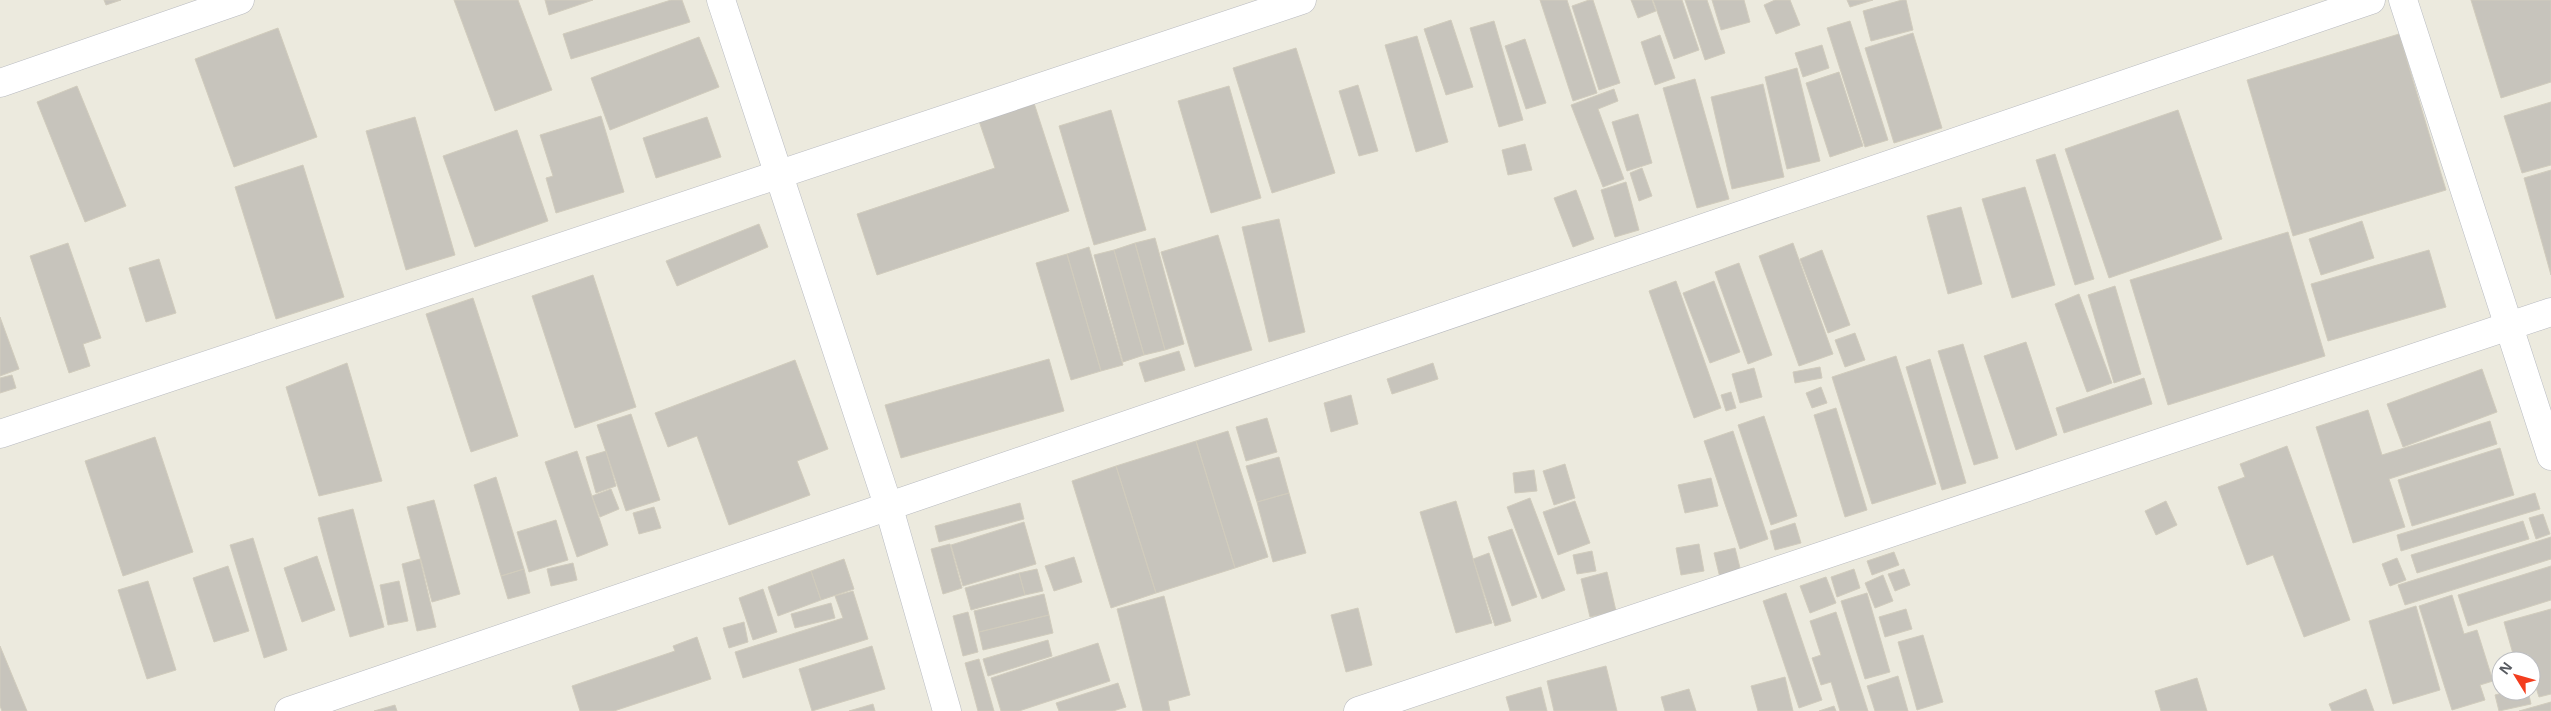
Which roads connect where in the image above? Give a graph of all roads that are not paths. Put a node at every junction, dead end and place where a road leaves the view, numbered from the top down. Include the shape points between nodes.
1 (240, 0) edge
2 (721, 0) edge
3 (1302, 0) edge
4 (2371, 0) edge
5 (2403, 0) edge
6 (0, 83) edge
7 (780, 176) junction
8 (2551, 312) edge
9 (2508, 325) junction
10 (0, 434) edge
11 (2551, 456) edge
12 (889, 508) junction
13 (289, 711) edge
14 (947, 711) edge
15 (1358, 711) edge

1 - 6 street
2 - 7 street
3 - 7 street
4 - 12 street
5 - 9 street
7 - 10 street
7 - 12 street
8 - 9 street
9 - 11 street
9 - 15 street
12 - 13 street
12 - 14 street

